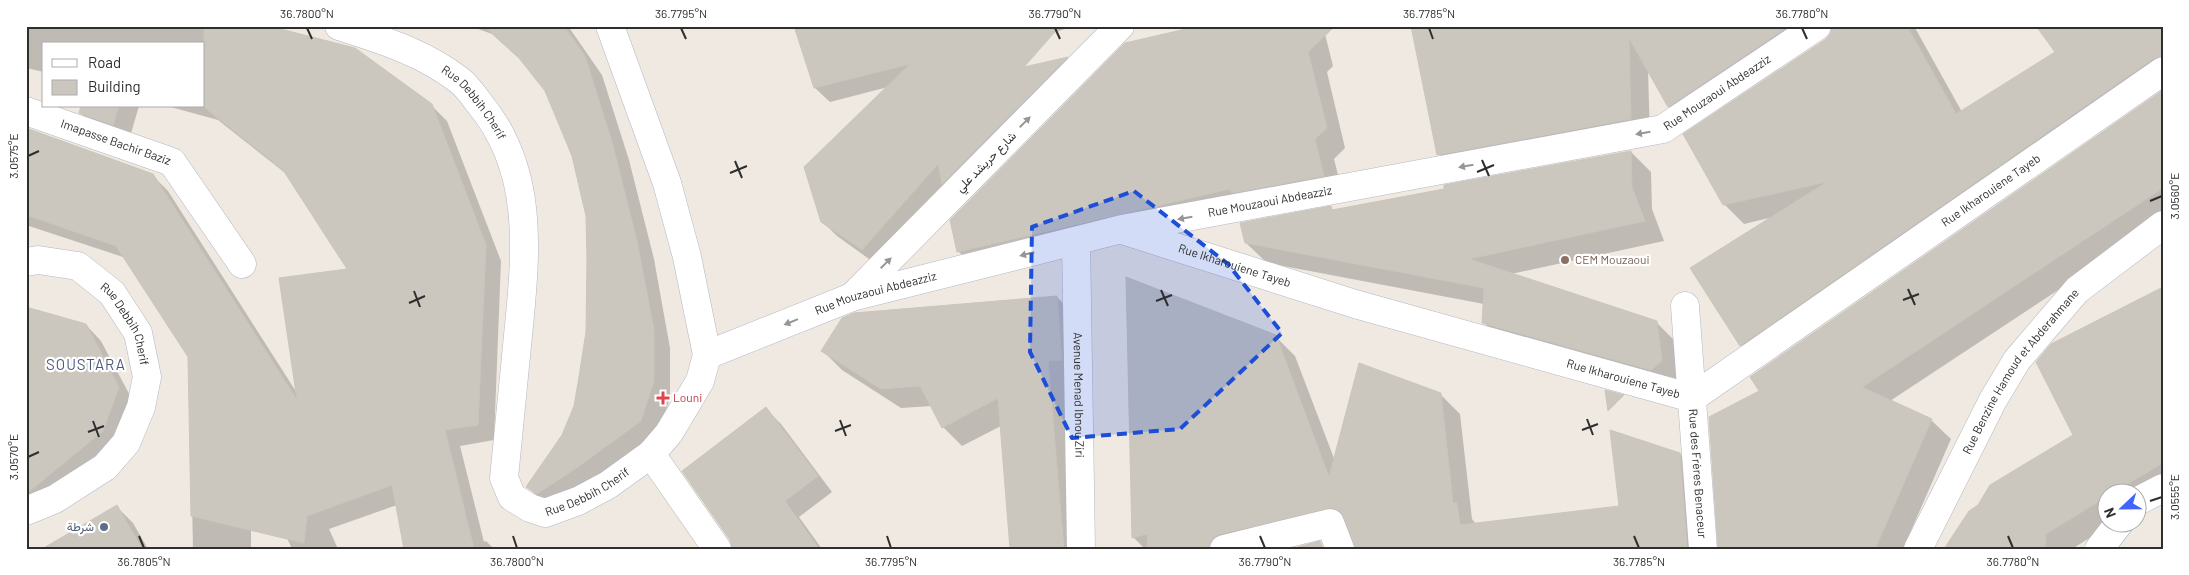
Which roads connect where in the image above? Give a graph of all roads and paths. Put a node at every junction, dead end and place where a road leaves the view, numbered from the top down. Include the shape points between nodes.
1 (339, 26) edge
2 (610, 26) edge
3 (1120, 26) edge
4 (1817, 26) edge
5 (2163, 70) edge
6 (26, 111) edge
7 (2163, 225) edge
8 (1122, 230) junction
9 (1076, 242) junction
10 (26, 262) edge
11 (242, 264) dead end
12 (852, 297) junction
13 (1685, 306) dead end
14 (707, 355) junction
15 (1692, 398) junction
16 (652, 454) junction
17 (2163, 488) edge
18 (2146, 497) edge
19 (26, 511) edge
20 (2112, 532) edge
21 (716, 549) edge
22 (1081, 549) edge
23 (1224, 549) edge
24 (1340, 549) edge
25 (1703, 549) edge
26 (1918, 549) edge
27 (2099, 549) edge

1 - 16 street, Rue Debbih Cherif via 424,56 460,81 492,119 512,163 520,194 525,256 504,478 512,497 545,513 608,485
2 - 14 street, Rue Debbih Cherif via 667,183 687,256
12 -> 3 street, شارع حريشد علي
4 -> 8 street, Rue Mouzaoui Abdeazziz via 1663,129
5 - 15 street, Rue Ikharouiene Tayeb
6 - 11 street, Imapasse Bachir Baziz via 172,162
7 - 26 street, Rue Benzine Hamoud et Abderahmane via 2078,290 2017,360 1993,400
8 - 9 street, Rue Mouzaoui Abdeazziz
8 - 15 street, Rue Ikharouiene Tayeb via 1355,304
9 -> 12 street, Rue Mouzaoui Abdeazziz
9 - 22 street, Avenue Menad Ibnou Ziri
10 - 19 street, Rue Debbih Cherif via 38,260 78,266 112,293 138,333 147,377 141,407 126,443 105,467 55,499
12 -> 14 street, Rue Mouzaoui Abdeazziz
13 - 15 street, Rue des Frères Benaceur
14 - 16 street, Rue Debbih Cherif via 700,381 669,434
15 - 25 street, Rue des Frères Benaceur
16 - 21 street
17 - 18 street
20 - 27 street
23 - 24 street via 1330,524

